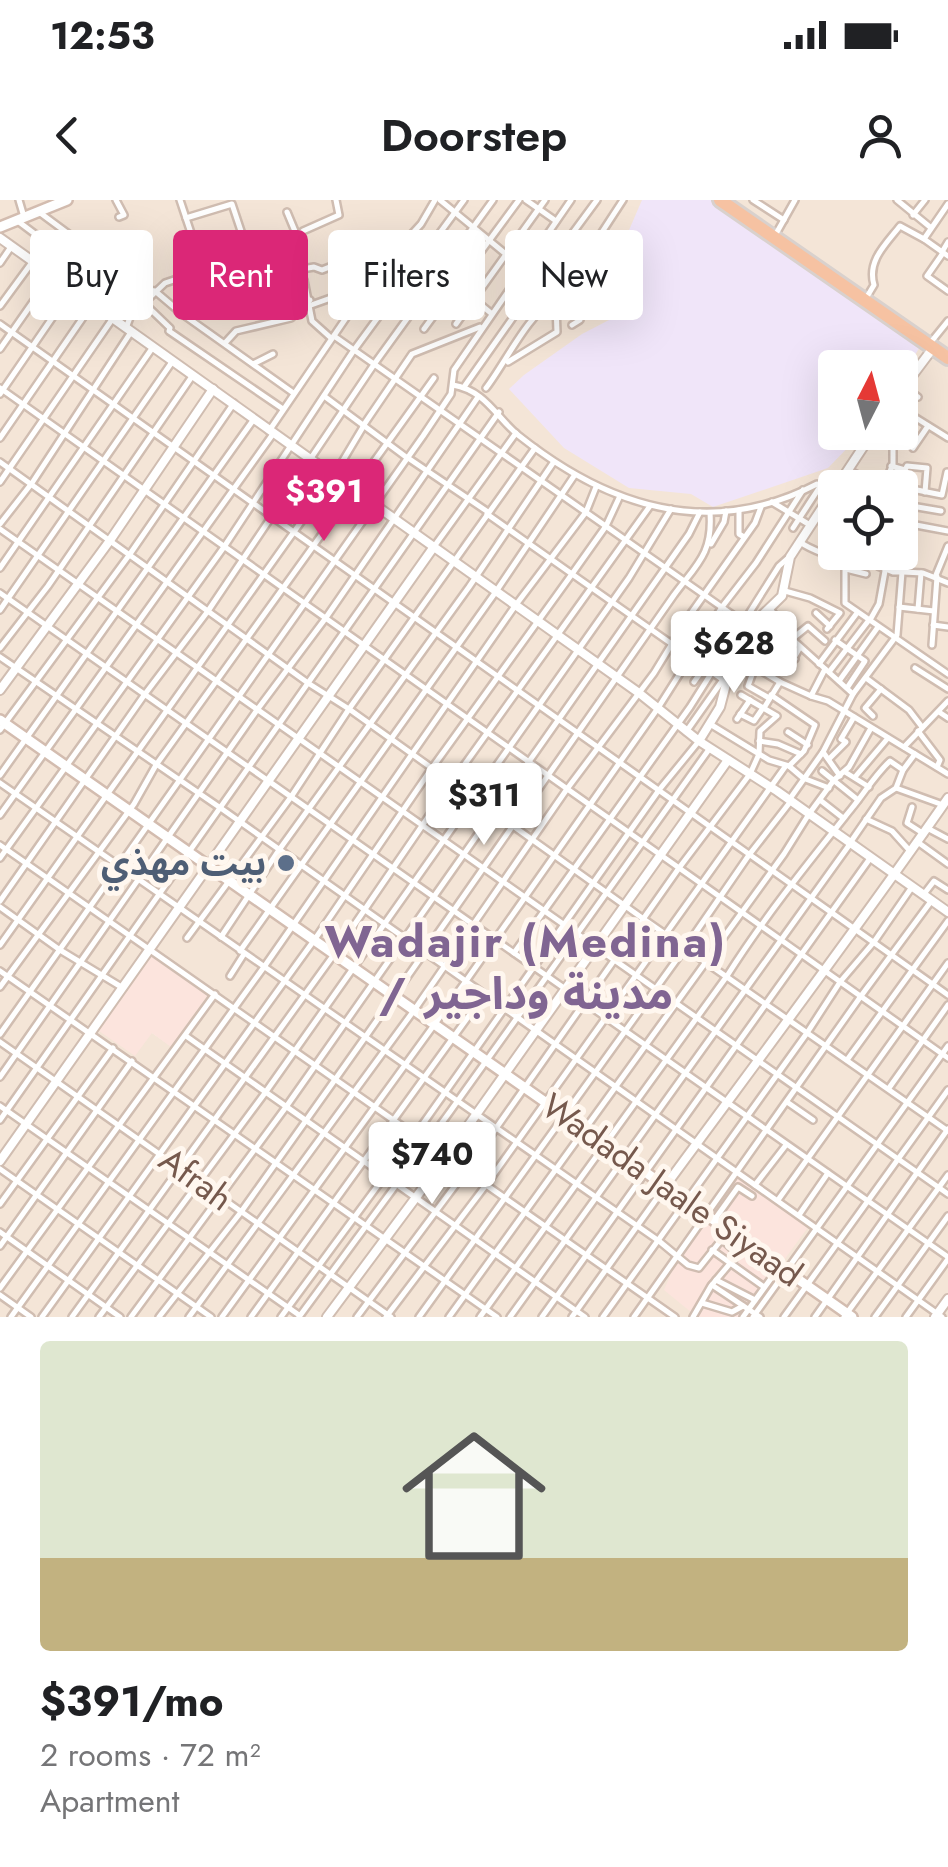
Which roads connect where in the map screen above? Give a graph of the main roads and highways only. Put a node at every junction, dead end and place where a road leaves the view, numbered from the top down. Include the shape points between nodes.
1 (66, 200) edge
2 (720, 200) edge
3 (732, 200) edge
4 (0, 226) edge
5 (932, 344) junction
6 (948, 355) edge
7 (2, 724) edge
8 (847, 1316) edge

1 - 4 main road
2 - 5 highway
3 - 5 highway via 780,226
5 - 6 highway
7 - 8 main road, Wadada Jaale Siyaad

